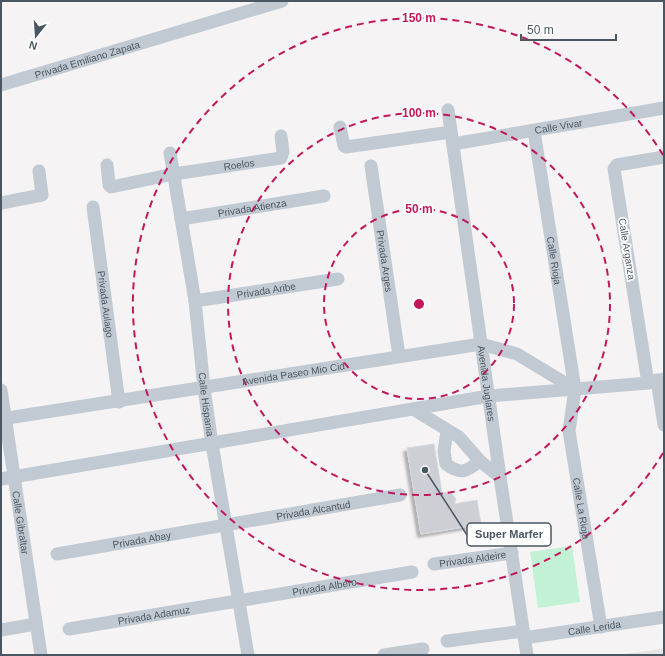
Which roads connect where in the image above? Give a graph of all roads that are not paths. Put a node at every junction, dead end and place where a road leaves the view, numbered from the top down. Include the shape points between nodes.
1 (282, 1) edge
2 (1, 85) edge
3 (664, 108) edge
4 (448, 110) dead end
5 (340, 127) dead end
6 (534, 131) junction
7 (281, 136) dead end
8 (452, 138) junction
9 (170, 153) dead end
10 (664, 157) edge
11 (107, 165) dead end
12 (371, 166) dead end
13 (39, 171) dead end
14 (174, 174) junction
15 (324, 196) dead end
16 (1, 202) edge
17 (93, 207) dead end
18 (181, 219) junction
19 (338, 279) dead end
20 (195, 300) junction
21 (481, 344) junction
22 (399, 356) junction
23 (656, 381) edge
24 (204, 388) junction
25 (575, 389) junction
26 (1, 390) edge
27 (489, 396) junction
28 (119, 402) junction
29 (413, 410) junction
30 (3, 418) edge
31 (664, 425) edge
32 (447, 431) junction
33 (212, 444) junction
34 (480, 461) junction
35 (500, 477) junction
36 (7, 478) edge
37 (400, 495) dead end
38 (226, 524) junction
39 (512, 553) junction
40 (57, 554) dead end
41 (434, 564) dead end
42 (412, 572) dead end
43 (238, 602) junction
44 (664, 617) edge
45 (36, 624) junction
46 (601, 626) junction
47 (69, 629) dead end
48 (1, 630) edge
49 (524, 634) junction
50 (447, 641) dead end
51 (423, 649) dead end
52 (41, 655) edge
53 (248, 655) edge
54 (384, 655) edge
55 (527, 655) edge

1 - 2 street, Privada Emiliano Zapata
3 - 6 street, Calle Vivar
4 - 8 street, Avenida Juglares
5 - 8 street, Calle Vivar via 346,147
6 - 8 street, Calle Vivar
6 - 25 street, Calle Rioja
7 - 14 street, Roelos via 283,152 280,158
8 - 21 street, Avenida Juglares
9 - 14 street, Calle Hispania
10 - 23 street, Calle Arganza via 614,166
11 - 14 street via 110,187
12 - 22 street, Privada Arges
13 - 16 street via 42,195
14 - 18 street, Calle Hispania
15 - 18 street, Privada Atienza
17 - 28 street, Privada Aulago
18 - 20 street, Calle Hispania
19 - 20 street, Privada Aribe
20 - 24 street, Calle Hispania
21 - 22 street, Avenida Paseo Mio Cid
21 - 25 street, Avenida Paseo Mio Cid via 517,354
21 - 27 street, Avenida Juglares
22 - 24 street, Avenida Paseo Mio Cid
23 - 25 street
23 - 31 street, Calle Arganza
24 - 28 street, Avenida Paseo Mio Cid
24 - 33 street, Calle Hispania
25 - 27 street
25 - 46 street, Calle La Rioja via 569,431
26 - 30 street, Calle Gibraltar
27 - 29 street
27 - 35 street, Avenida Juglares
28 - 30 street, Avenida Paseo Mio Cid
29 - 32 street
29 - 33 street
30 - 36 street, Calle Gibraltar
32 - 34 street via 459,437
32 - 34 street via 444,451 446,464 455,471 467,471
33 - 36 street
33 - 38 street, Calle Hispania
34 - 35 street
35 - 39 street, Avenida Juglares
36 - 45 street, Calle Gibraltar
37 - 38 street, Privada Alcantud
38 - 40 street, Privada Abay
38 - 43 street, Calle Hispania
39 - 41 street, Privada Aldeire
39 - 49 street, Avenida Juglares
42 - 43 street, Privada Albero
43 - 47 street, Privada Adamuz
43 - 53 street, Calle Hispania
44 - 46 street, Calle Lerida
45 - 48 street
45 - 52 street, Calle Gibraltar
46 - 49 street, Calle Lerida
49 - 50 street, Calle Lerida
49 - 55 street, Avenida Juglares
51 - 54 street

